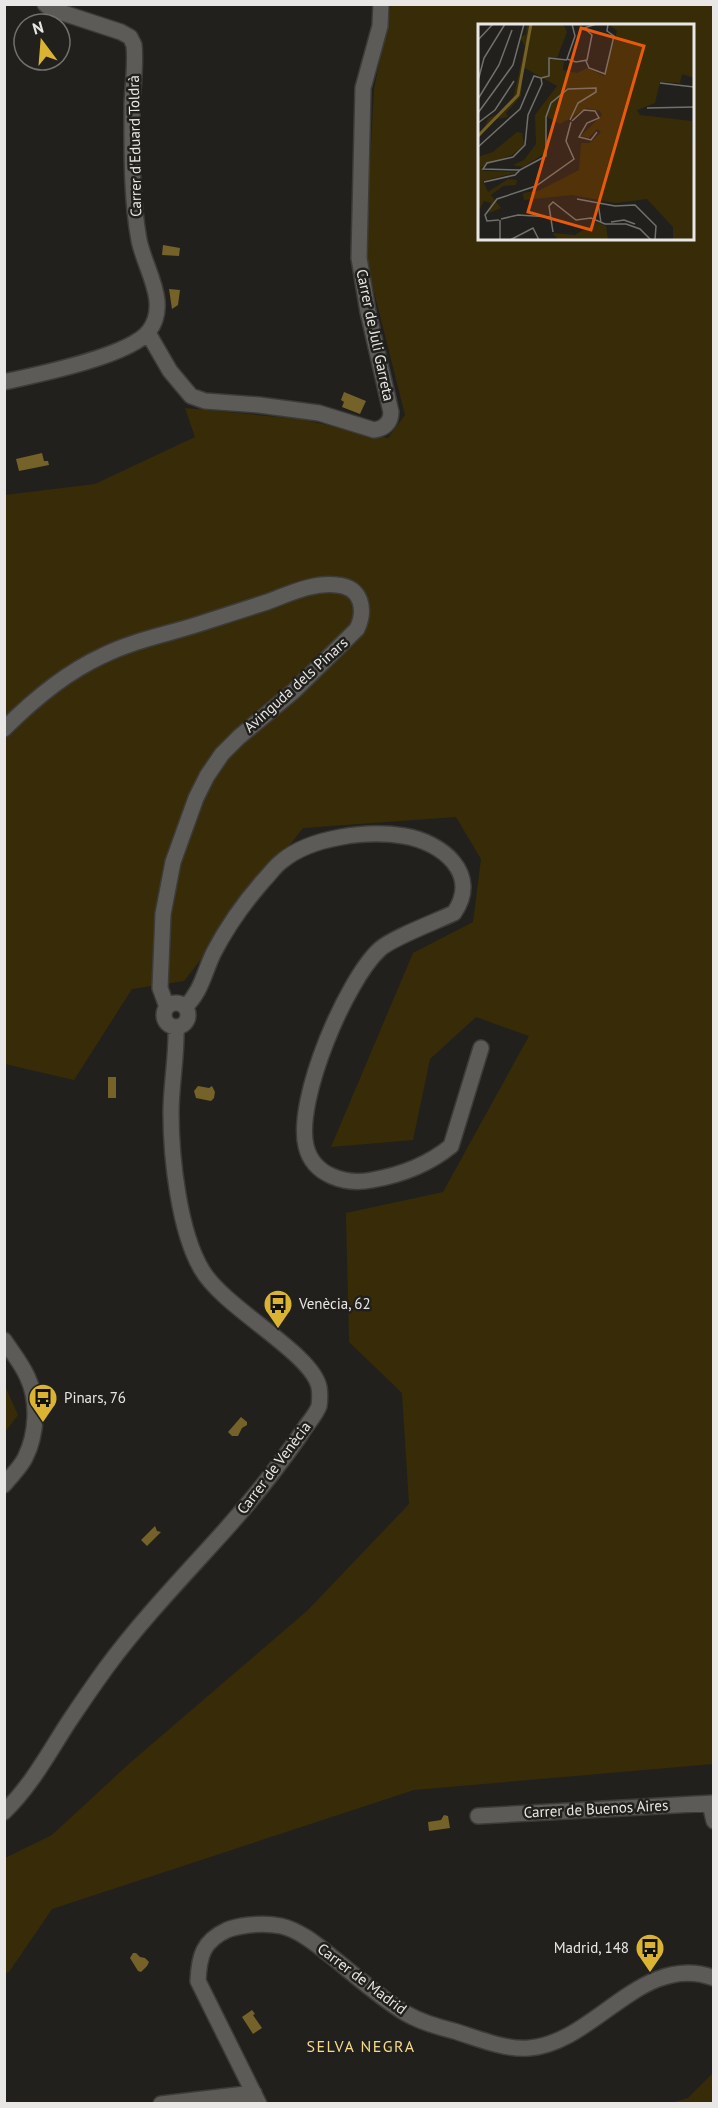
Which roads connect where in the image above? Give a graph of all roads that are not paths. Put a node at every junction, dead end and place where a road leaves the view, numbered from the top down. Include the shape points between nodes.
1 (45, 4) edge
2 (381, 4) edge
3 (148, 333) junction
4 (4, 382) edge
5 (4, 729) edge
6 (167, 1006) junction
7 (184, 1007) junction
8 (176, 1027) junction
9 (481, 1048) dead end
10 (4, 1340) edge
11 (4, 1485) edge
12 (712, 1803) edge
13 (4, 1812) edge
14 (478, 1816) dead end
15 (714, 1821) edge
16 (714, 1978) edge
17 (257, 2098) edge
18 (161, 2103) edge

1 - 3 street, Carrer d'Eduard Toldrà via 122,32 134,45 134,200 140,243 158,303 157,318
2 - 3 street, Carrer de Juli Garreta via 380,26 363,88 358,258 391,412 389,422 374,430 319,414 191,396
3 - 4 street via 114,352
5 - 6 street, Avinguda dels Pinars via 53,685 79,668 140,641 315,586 340,585 360,600 362,620 357,629 228,749 196,798 173,862 163,914 160,988
6 - 7 street via 174,1003
6 - 8 street via 164,1018
7 - 8 street via 186,1021
7 - 9 street via 201,987 214,952 238,910 281,861 303,848 344,837 405,836 430,844 456,864 462,875 462,903 454,913 382,947 353,984 327,1039 312,1086 305,1130 311,1158 338,1180 361,1182 423,1165 440,1155 451,1146
8 - 13 street, Carrer de Venècia via 172,1137 188,1239 202,1271 223,1296 314,1374 320,1395 318,1408 242,1512 145,1618 69,1722 37,1775
10 - 11 street via 28,1376 35,1421 24,1461
12 - 14 street, Carrer de Buenos Aires
12 - 15 street
16 - 17 street, Carrer de Madrid via 696,1972 669,1976 630,1994 559,2040 528,2048 508,2046 408,2015 310,1939 282,1926 233,1927 205,1946 198,1964 198,1981
17 - 18 street

